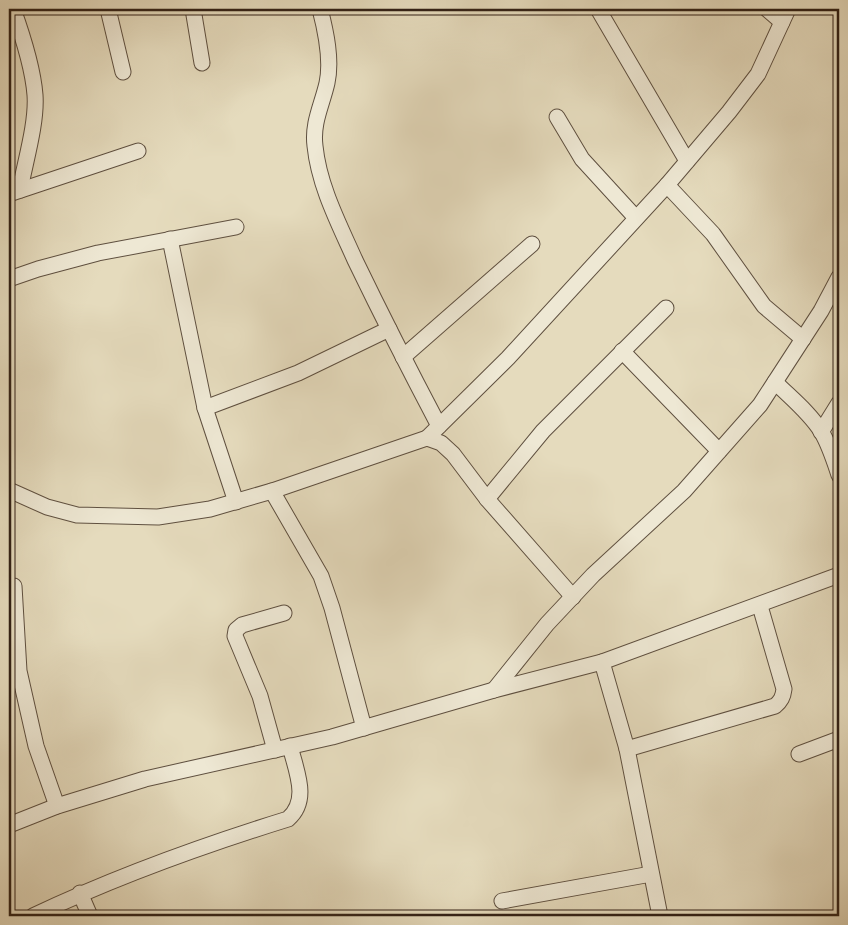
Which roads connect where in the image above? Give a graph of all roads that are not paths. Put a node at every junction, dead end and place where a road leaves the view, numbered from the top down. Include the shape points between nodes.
1 (14, 9) edge
2 (108, 9) edge
3 (193, 9) edge
4 (320, 9) edge
5 (598, 9) edge
6 (768, 9) edge
7 (785, 16) edge
8 (202, 63) dead end
9 (123, 72) dead end
10 (557, 117) dead end
11 (138, 151) dead end
12 (687, 161) junction
13 (667, 185) junction
14 (14, 192) edge
15 (636, 218) junction
16 (236, 227) dead end
17 (170, 239) junction
18 (532, 244) dead end
19 (839, 276) edge
20 (9, 279) edge
21 (666, 308) dead end
22 (388, 329) junction
23 (803, 339) junction
24 (622, 351) junction
25 (403, 357) junction
26 (775, 382) junction
27 (839, 403) edge
28 (204, 408) junction
29 (439, 426) junction
30 (821, 432) junction
31 (427, 438) junction
32 (719, 451) junction
33 (839, 475) edge
34 (9, 490) edge
35 (272, 492) junction
36 (487, 499) junction
37 (236, 502) junction
38 (839, 576) edge
39 (14, 586) dead end
40 (573, 597) junction
41 (760, 606) junction
42 (284, 613) dead end
43 (602, 662) junction
44 (494, 690) junction
45 (364, 728) junction
46 (839, 739) edge
47 (290, 746) junction
48 (627, 749) junction
49 (275, 750) junction
50 (799, 754) dead end
51 (57, 806) junction
52 (9, 825) edge
53 (651, 874) junction
54 (80, 893) junction
55 (502, 901) dead end
56 (33, 916) edge
57 (90, 916) edge
58 (660, 916) edge

1 - 14 street via 35,97 34,120
2 - 9 street
3 - 8 street
4 - 22 street via 330,63 316,118 314,145 337,221
5 - 12 street
6 - 7 street
7 - 12 street via 758,74
10 - 15 street via 582,159
11 - 14 street
12 - 13 street
13 - 15 street
13 - 23 street via 713,234 764,306
15 - 29 street via 508,358
16 - 17 street
17 - 20 street via 98,253
17 - 28 street
18 - 25 street
19 - 23 street
21 - 24 street
22 - 25 street
22 - 28 street via 298,373
23 - 26 street
24 - 32 street
24 - 36 street via 543,431
25 - 29 street
26 - 30 street via 810,416
26 - 32 street via 760,405
27 - 30 street
28 - 37 street
29 - 31 street
30 - 33 street
31 - 35 street
31 - 36 street via 441,442 453,454
32 - 40 street via 684,491
34 - 37 street via 47,507 77,515 158,517 210,510
35 - 37 street
35 - 45 street via 321,576
36 - 40 street
38 - 41 street
39 - 51 street via 19,671 36,746
40 - 44 street
41 - 43 street
41 - 48 street via 784,690 780,702
42 - 49 street via 242,626 236,630 235,636 260,696
43 - 44 street
43 - 48 street
44 - 45 street
45 - 47 street
46 - 50 street
47 - 49 street
47 - 54 street via 300,800 296,812 288,819
48 - 53 street
49 - 51 street via 145,779
51 - 52 street
53 - 55 street
53 - 58 street
54 - 56 street
54 - 57 street

